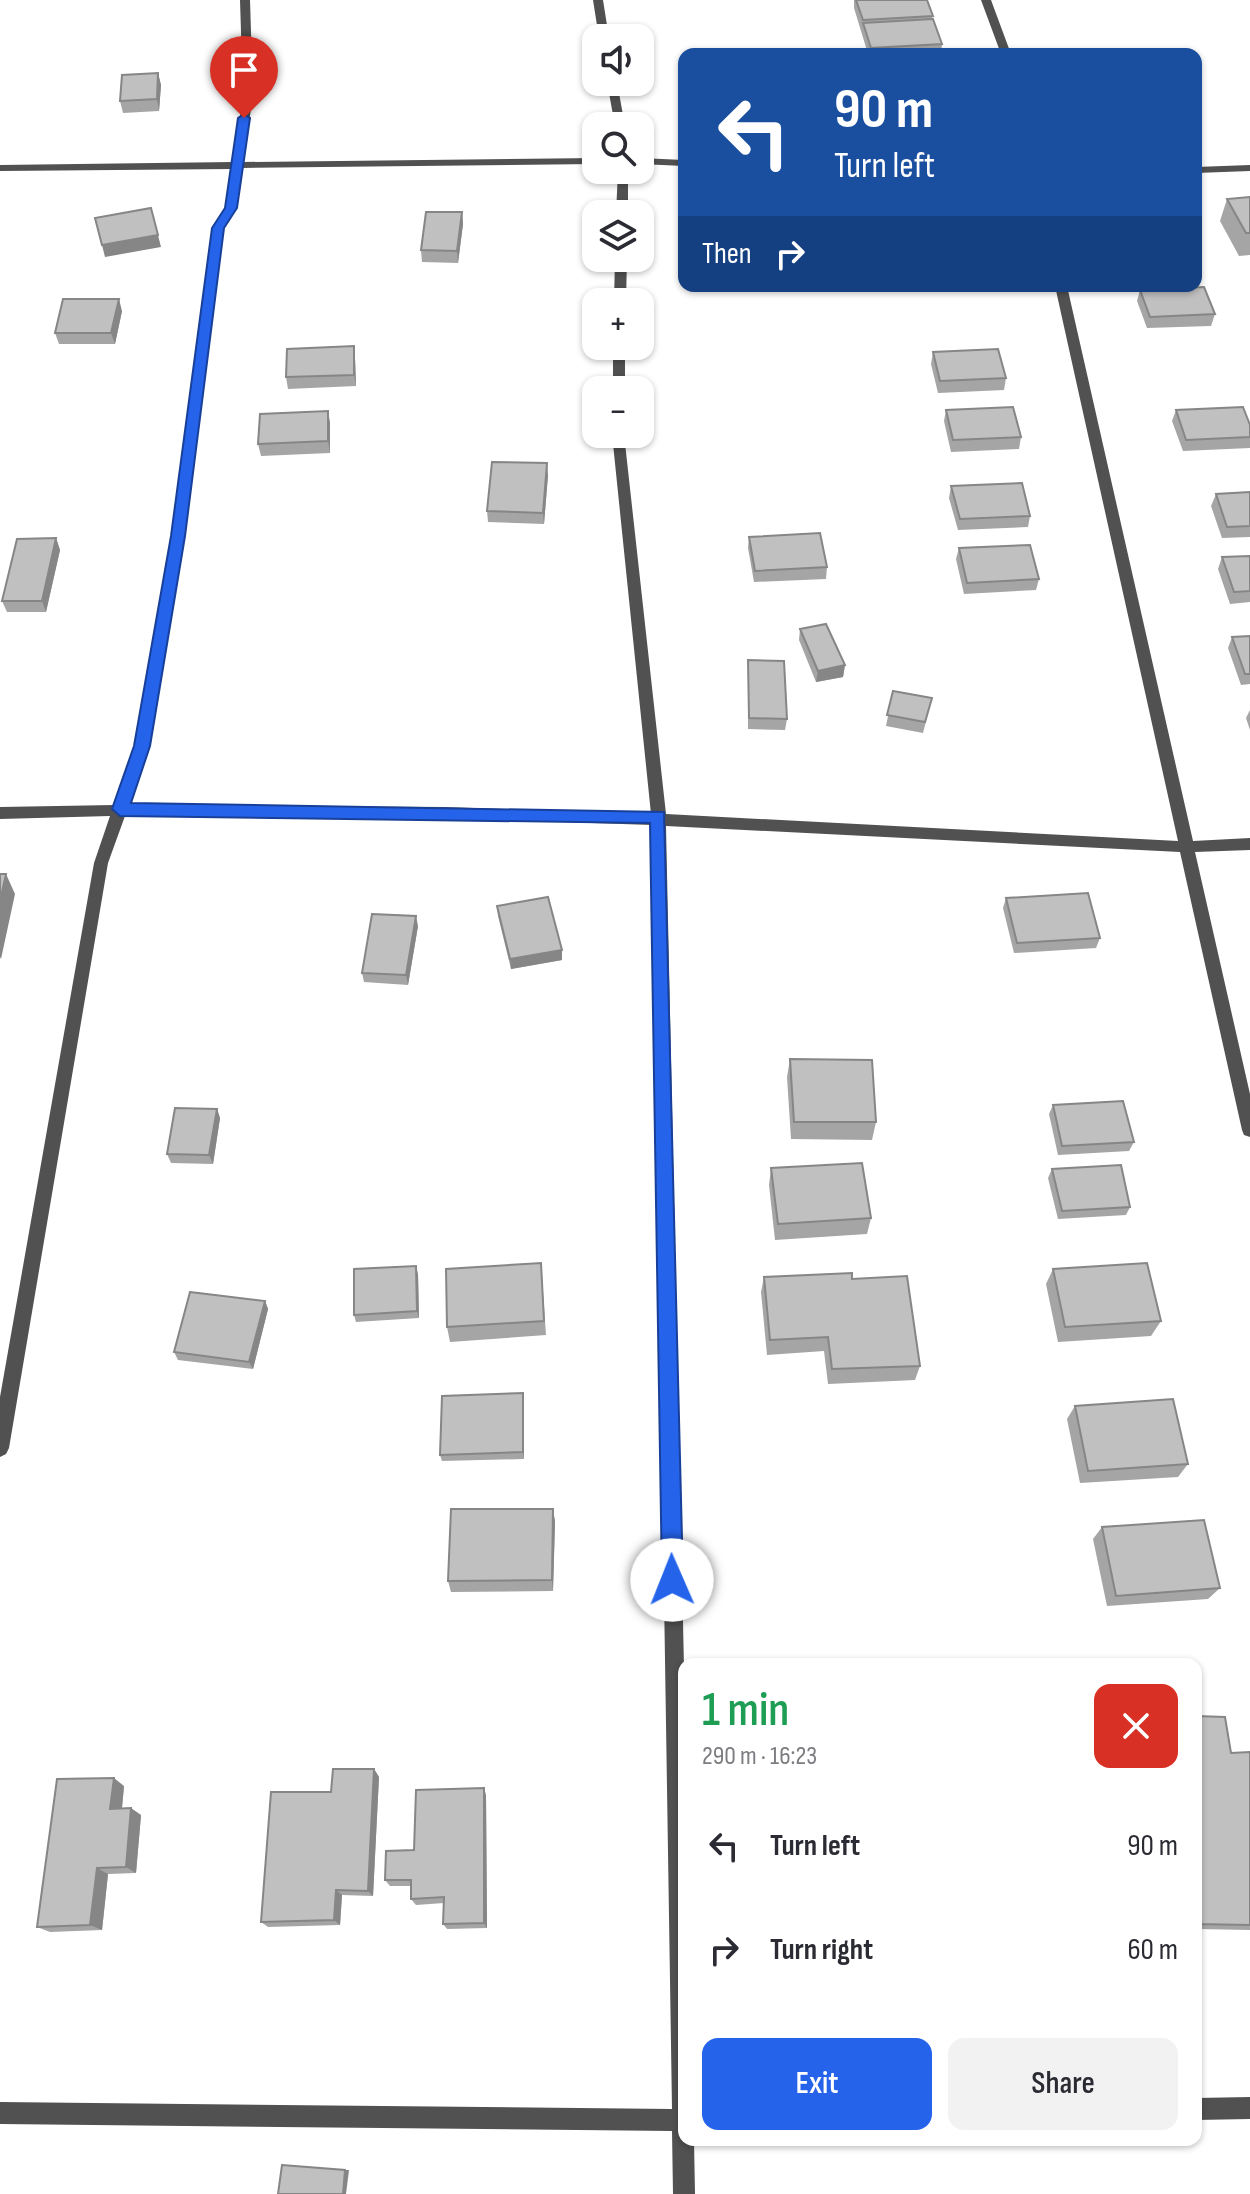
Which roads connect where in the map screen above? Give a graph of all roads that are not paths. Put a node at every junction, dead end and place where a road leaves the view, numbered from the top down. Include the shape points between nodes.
1 (245, 0) edge
2 (598, 0) edge
3 (986, 0) edge
4 (602, 24) edge
5 (1004, 48) edge
6 (582, 161) edge
7 (654, 162) edge
8 (236, 163) junction
9 (678, 163) edge
10 (0, 168) edge
11 (1250, 168) edge
12 (1202, 170) edge
13 (1062, 292) edge
14 (619, 448) edge
15 (120, 809) junction
16 (0, 813) edge
17 (659, 817) junction
18 (1250, 844) edge
19 (1187, 847) junction
20 (1250, 1130) edge
21 (0, 1448) edge
22 (678, 1849) edge
23 (1250, 2108) edge
24 (1202, 2109) edge
25 (0, 2113) edge
26 (678, 2120) edge
27 (683, 2146) edge
28 (684, 2194) edge

1 - 8 street via 248,96
2 - 4 street
3 - 5 street
6 - 8 street
7 - 9 street
8 - 10 street
8 - 15 street via 231,208 218,228 178,536 142,746
11 - 12 street
13 - 19 street
14 - 17 street
15 - 16 street
15 - 17 street
15 - 21 street via 101,863
17 - 19 street
17 - 22 street
18 - 19 street
19 - 20 street
23 - 24 street
25 - 26 street
27 - 28 street

